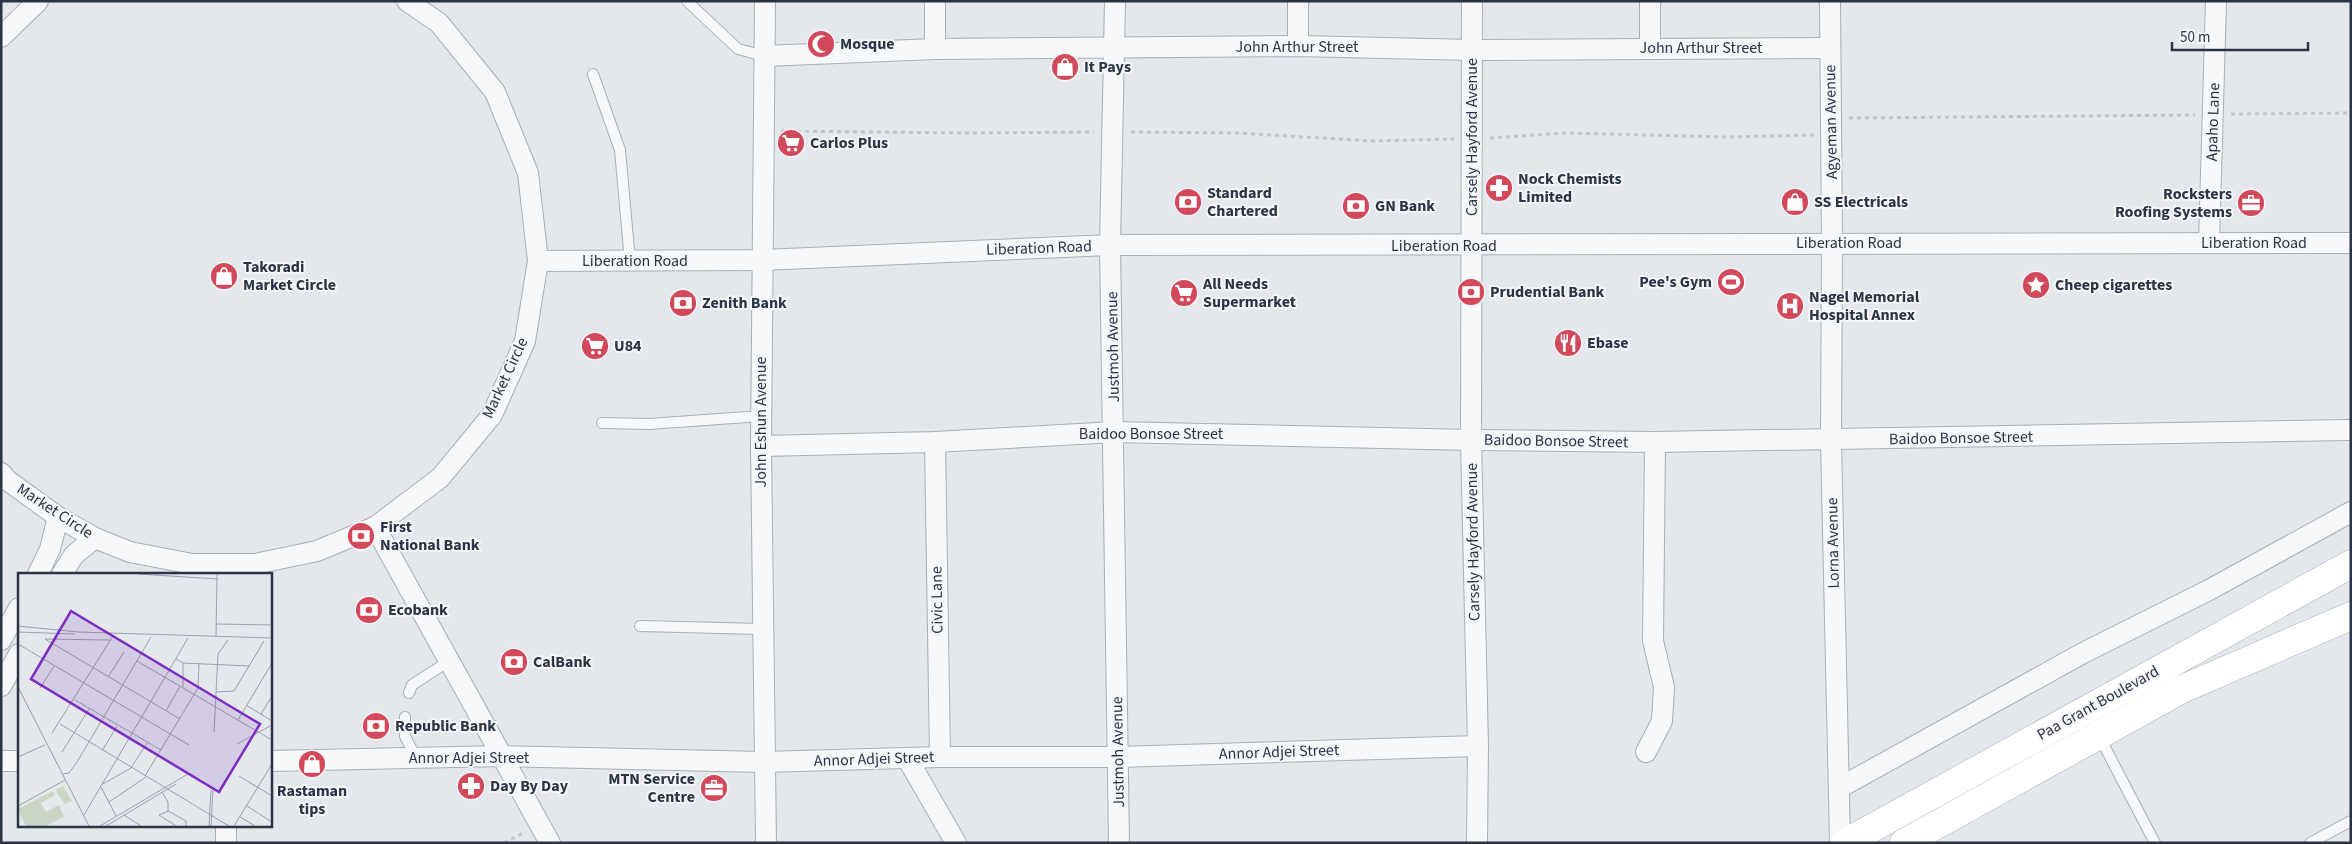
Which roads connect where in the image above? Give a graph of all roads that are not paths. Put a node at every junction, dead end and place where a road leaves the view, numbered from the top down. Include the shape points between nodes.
1 (38, 1) edge
2 (408, 1) edge
3 (687, 1) edge
4 (765, 1) edge
5 (935, 1) edge
6 (1115, 1) edge
7 (1298, 1) edge
8 (1472, 1) edge
9 (1650, 1) edge
10 (1830, 1) edge
11 (2216, 1) edge
12 (1, 37) edge
13 (1298, 46) junction
14 (1114, 48) junction
15 (1650, 48) junction
16 (1829, 48) junction
17 (935, 49) junction
18 (1472, 50) junction
19 (764, 56) junction
20 (593, 74) dead end
21 (2209, 242) junction
22 (1832, 243) junction
23 (2351, 243) edge
24 (1110, 245) junction
25 (1471, 246) junction
26 (762, 260) junction
27 (538, 261) junction
28 (630, 261) junction
29 (761, 416) junction
30 (602, 424) dead end
31 (2351, 430) edge
32 (1115, 432) junction
33 (1470, 440) junction
34 (1831, 440) junction
35 (935, 442) junction
36 (1656, 442) junction
37 (761, 446) junction
38 (1, 473) edge
39 (2351, 512) edge
40 (58, 516) junction
41 (375, 527) junction
42 (95, 538) junction
43 (2351, 564) edge
44 (38, 573) edge
45 (63, 573) edge
46 (18, 610) edge
47 (2351, 616) edge
48 (640, 626) dead end
49 (762, 629) junction
50 (1, 640) edge
51 (18, 656) edge
52 (449, 661) junction
53 (2168, 663) junction
54 (1, 686) edge
55 (2182, 689) junction
56 (409, 693) dead end
57 (405, 717) dead end
58 (2099, 736) junction
59 (1478, 746) junction
60 (1646, 752) dead end
61 (501, 756) junction
62 (940, 757) junction
63 (1118, 757) junction
64 (416, 758) junction
65 (907, 758) junction
66 (271, 760) edge
67 (1, 761) edge
68 (18, 761) edge
69 (763, 762) junction
70 (1839, 788) junction
71 (2351, 820) edge
72 (226, 826) edge
73 (226, 843) edge
74 (550, 843) edge
75 (766, 843) edge
76 (956, 843) edge
77 (1119, 843) edge
78 (1477, 843) edge
79 (1840, 843) edge
80 (1845, 843) edge
81 (1904, 843) edge
82 (2155, 843) edge
83 (2310, 843) edge

1 - 12 street
2 - 27 street, Market Circle via 439,23 495,92 528,173
3 - 19 lane via 738,49
4 - 19 street, John Eshun Avenue
5 - 17 street
6 - 14 street, Justmoh Avenue
7 - 13 street
8 - 18 street, Carsely Hayford Avenue
9 - 15 street
10 - 16 street, Agyeman Avenue
11 - 21 street, Apaho Lane
13 - 14 street, John Arthur Street
13 - 18 street, John Arthur Street
14 - 17 street, John Arthur Street
14 - 24 street, Justmoh Avenue
15 - 16 street, John Arthur Street
15 - 18 street, John Arthur Street
16 - 22 street, Agyeman Avenue
17 - 19 street, John Arthur Street
18 - 25 street, Carsely Hayford Avenue
19 - 26 street, John Eshun Avenue
20 - 28 lane via 620,150
21 - 22 street, Liberation Road
21 - 23 street, Liberation Road
22 - 25 street, Liberation Road
22 - 34 street, Lorna Avenue
24 - 25 street, Liberation Road
24 - 26 street, Liberation Road
24 - 32 street, Justmoh Avenue
25 - 33 street, Carsely Hayford Avenue
26 - 28 street, Liberation Road
26 - 29 street, John Eshun Avenue
27 - 28 street, Liberation Road
27 - 41 street, Market Circle via 525,341 492,415 440,478
29 - 30 lane
29 - 37 street, John Eshun Avenue
31 - 34 street, Baidoo Bonsoe Street
32 - 33 street, Baidoo Bonsoe Street
32 - 35 street, Baidoo Bonsoe Street
32 - 63 street, Justmoh Avenue
33 - 36 street, Baidoo Bonsoe Street
33 - 59 street, Carsely Hayford Avenue
34 - 36 street, Baidoo Bonsoe Street
34 - 70 street, Lorna Avenue
35 - 37 street, Baidoo Bonsoe Street
35 - 62 street, Civic Lane
36 - 60 street via 1653,642 1664,687 1662,721
37 - 49 street, John Eshun Avenue
38 - 40 street, Market Circle
39 - 70 street via 2209,590 2083,653
40 - 42 street, Market Circle
40 - 44 street via 50,549
41 - 42 street, Market Circle via 317,551 255,564 192,564 130,552
41 - 52 street
42 - 45 street via 74,555
43 - 53 main road, Paa Grant Boulevard
46 - 50 street
47 - 55 main road, Paa Grant Boulevard
48 - 49 lane
49 - 69 street, John Eshun Avenue
51 - 54 street
52 - 56 lane via 412,685
52 - 61 street
53 - 55 main road
53 - 80 main road, Paa Grant Boulevard
55 - 58 main road, Paa Grant Boulevard
57 - 64 lane via 405,736
58 - 81 main road, Paa Grant Boulevard
58 - 82 lane
59 - 63 street, Annor Adjei Street
59 - 78 street, Carsely Hayford Avenue
61 - 64 street, Annor Adjei Street
61 - 69 street, Annor Adjei Street
61 - 74 street
62 - 63 street, Annor Adjei Street
62 - 65 street, Annor Adjei Street
63 - 77 street, Justmoh Avenue
64 - 66 street, Annor Adjei Street
65 - 69 street, Annor Adjei Street
65 - 76 street
67 - 68 street
69 - 75 street, John Eshun Avenue
70 - 79 street, Lorna Avenue
71 - 83 lane
72 - 73 street

